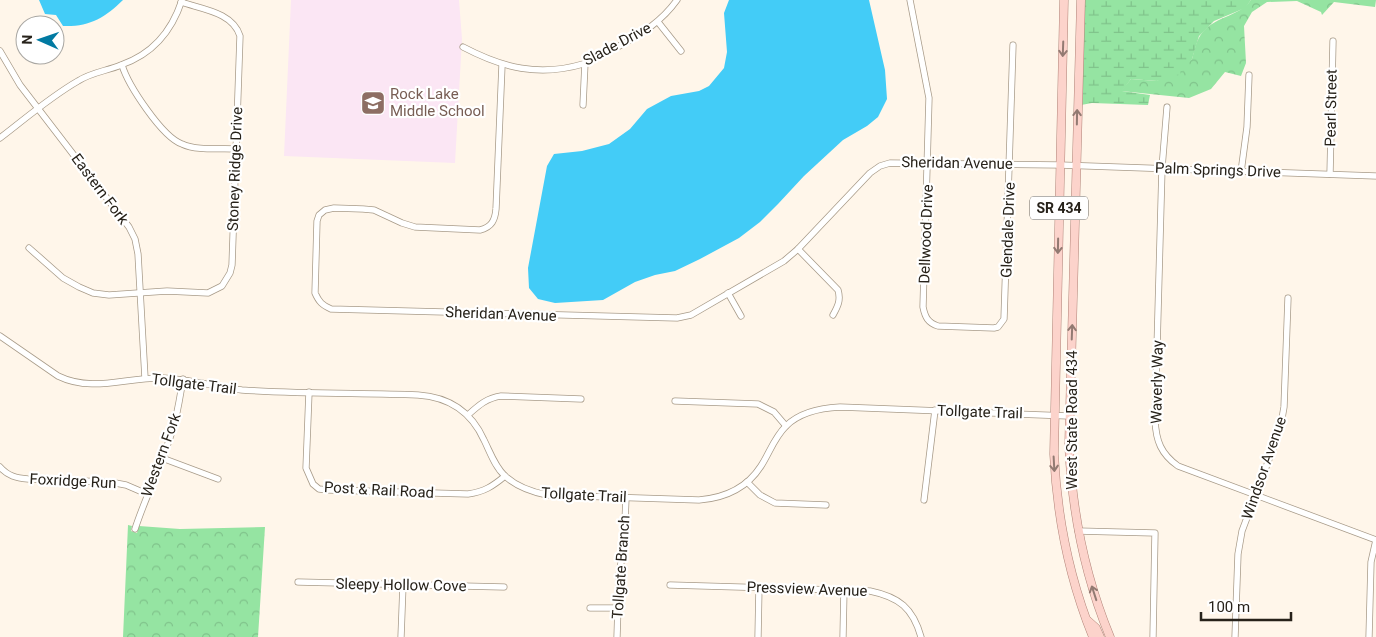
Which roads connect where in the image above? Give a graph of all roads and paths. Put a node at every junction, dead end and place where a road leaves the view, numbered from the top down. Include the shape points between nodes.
1 (676, 0) edge
2 (910, 0) edge
3 (1064, 0) edge
4 (1081, 0) edge
5 (182, 1) edge
6 (658, 22) junction
7 (1333, 41) dead end
8 (1013, 45) dead end
9 (463, 48) dead end
10 (0, 51) edge
11 (682, 51) dead end
12 (585, 63) junction
13 (122, 65) junction
14 (502, 65) junction
15 (1249, 75) dead end
16 (584, 105) dead end
17 (1167, 107) dead end
18 (38, 109) junction
19 (0, 138) edge
20 (236, 149) junction
21 (928, 162) junction
22 (1010, 164) junction
23 (1060, 165) junction
24 (1076, 165) junction
25 (1162, 168) junction
26 (1241, 172) junction
27 (1330, 174) junction
28 (1376, 176) edge
29 (29, 248) dead end
30 (798, 249) junction
31 (140, 292) junction
32 (728, 294) junction
33 (1288, 298) dead end
34 (833, 315) dead end
35 (741, 316) dead end
36 (1002, 324) joint
37 (0, 336) edge
38 (145, 378) junction
39 (183, 379) junction
40 (309, 392) junction
41 (581, 399) dead end
42 (675, 401) dead end
43 (935, 410) junction
44 (468, 414) junction
45 (1054, 415) junction
46 (1069, 416) junction
47 (786, 426) junction
48 (162, 458) junction
49 (0, 467) edge
50 (505, 476) junction
51 (218, 479) dead end
52 (747, 482) junction
53 (146, 494) junction
54 (1254, 495) junction
55 (626, 498) junction
56 (924, 500) dead end
57 (826, 505) dead end
58 (135, 529) dead end
59 (1078, 531) junction
60 (1376, 540) edge
61 (298, 582) dead end
62 (403, 585) junction
63 (670, 585) dead end
64 (504, 587) dead end
65 (759, 587) junction
66 (844, 589) junction
67 (590, 608) dead end
68 (618, 608) junction
69 (1085, 619) junction
70 (401, 637) edge
71 (617, 637) edge
72 (758, 637) edge
73 (843, 637) edge
74 (921, 637) edge
75 (1092, 637) edge
76 (1100, 637) edge
77 (1110, 637) edge
78 (1153, 637) edge
79 (1234, 637) edge
80 (1369, 637) edge

1 - 6 street, Slade Drive
2 - 21 street, Dellwood Drive via 929,98
3 -> 23 main road, SR 434
24 -> 4 main road, SR 434
5 - 13 street via 175,19 158,43
5 - 20 street, Stoney Ridge Drive via 230,20 238,30
6 - 11 street
6 - 12 street, Slade Drive
7 - 27 street, Pearl Street
8 - 22 street, Glendale Drive
9 - 14 street, Slade Drive
10 - 18 street, Eastern Fork
12 - 14 street, Slade Drive via 541,71
12 - 16 street
13 - 18 street via 92,73
13 - 20 street via 130,85 176,142 194,147
14 - 32 street, Sheridan Avenue via 496,209 491,224 480,230 426,229 402,223 374,210 325,210 317,221 315,292 319,302 331,309 677,318
15 - 26 street
17 - 25 street, Waverly Way
18 - 19 street
18 - 31 street, Eastern Fork via 130,227 138,254
20 - 31 street, Stoney Ridge Drive via 232,265 227,280 208,293
21 - 22 street, Sheridan Avenue
21 - 30 street, Sheridan Avenue via 880,166
21 - 36 street, Dellwood Drive via 924,307 927,320 938,326 994,328
22 - 23 street, Sheridan Avenue
22 - 36 street, Glendale Drive via 1006,311
23 - 24 street, Palm Springs Drive
23 -> 45 main road, SR 434
24 - 25 street, Palm Springs Drive
46 -> 24 main road, West State Road 434 / SR 434
25 - 26 street, Palm Springs Drive
25 - 54 street, Waverly Way via 1157,438 1161,450 1178,466
26 - 27 street, Palm Springs Drive
27 - 28 street, Palm Springs Drive
29 - 31 street, Stoney Ridge Drive via 79,288 93,293
30 - 32 street, Sheridan Avenue via 784,261
30 - 34 street via 838,290 840,297
31 - 38 street, Eastern Fork
32 - 35 street
33 - 54 street, Windsor Avenue via 1284,407 1280,430
37 - 38 street, Tollgate Trail via 51,372 77,383 90,385
38 - 39 street, Tollgate Trail
39 - 40 street, Tollgate Trail via 241,390
39 - 48 street, Western Fork via 179,407
40 - 44 street, Tollgate Trail via 426,396 445,401
40 - 50 street, Post & Rail Road via 306,468 319,489 468,494 488,489
41 - 44 street via 491,397
42 - 47 street via 758,404 774,412
43 - 45 street, Tollgate Trail
43 - 47 street, Tollgate Trail via 831,408 812,411
43 - 56 street
44 - 50 street, Tollgate Trail
45 - 46 street, Tollgate Trail
45 -> 69 main road, SR 434 via 1055,475 1061,524 1070,572
46 - 59 main road, West State Road 434 / SR 434 via 1070,477
47 - 52 street, Tollgate Trail via 770,446 762,465
48 - 51 street
48 - 53 street, Western Fork
49 - 53 street, Foxridge Run via 15,478 110,482
50 - 55 street, Tollgate Trail via 522,488 541,494
52 - 55 street, Tollgate Trail via 709,499
52 - 57 street via 760,495 775,502
53 - 58 street, Western Fork
54 - 60 street, Waverly Way
54 - 79 street, Windsor Avenue via 1238,554
55 - 68 street, Tollgate Branch
77 -> 59 main road, West State Road 434 / SR 434 via 1091,584
59 - 78 street via 1155,534
60 - 80 street via 1371,562
61 - 62 street, Sleepy Hollow Cove
62 - 64 street, Sleepy Hollow Cove
62 - 70 street
63 - 65 street, Pressview Avenue
65 - 66 street, Pressview Avenue
65 - 72 street
66 - 73 street
66 - 74 street, Pressview Avenue via 870,590 896,599 911,613
67 - 68 street
68 - 71 street, Tollgate Branch
69 - 75 main road, SR 434
69 - 76 main road via 1096,628

